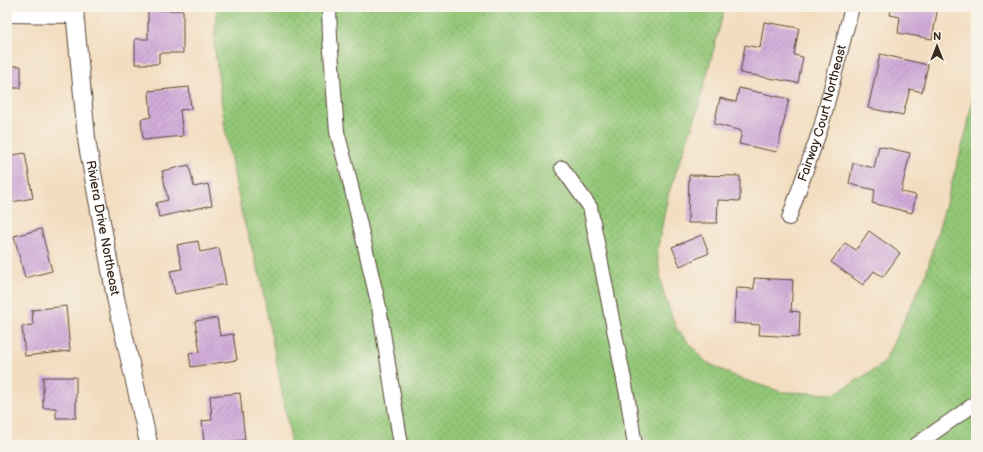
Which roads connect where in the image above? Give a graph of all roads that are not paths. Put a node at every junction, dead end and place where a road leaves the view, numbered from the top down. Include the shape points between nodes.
1 (329, 7) edge
2 (852, 7) edge
3 (76, 11) edge
4 (7, 15) edge
5 (562, 168) dead end
6 (789, 218) dead end
7 (976, 403) edge
8 (149, 445) edge
9 (401, 445) edge
10 (635, 445) edge
11 (916, 445) edge

1 - 9 street via 337,132 379,307
2 - 6 street, Fairway Court Northeast via 821,128
3 - 4 street
3 - 8 street, Riviera Drive Northeast via 87,143 116,300
5 - 10 street via 590,207
7 - 11 street

